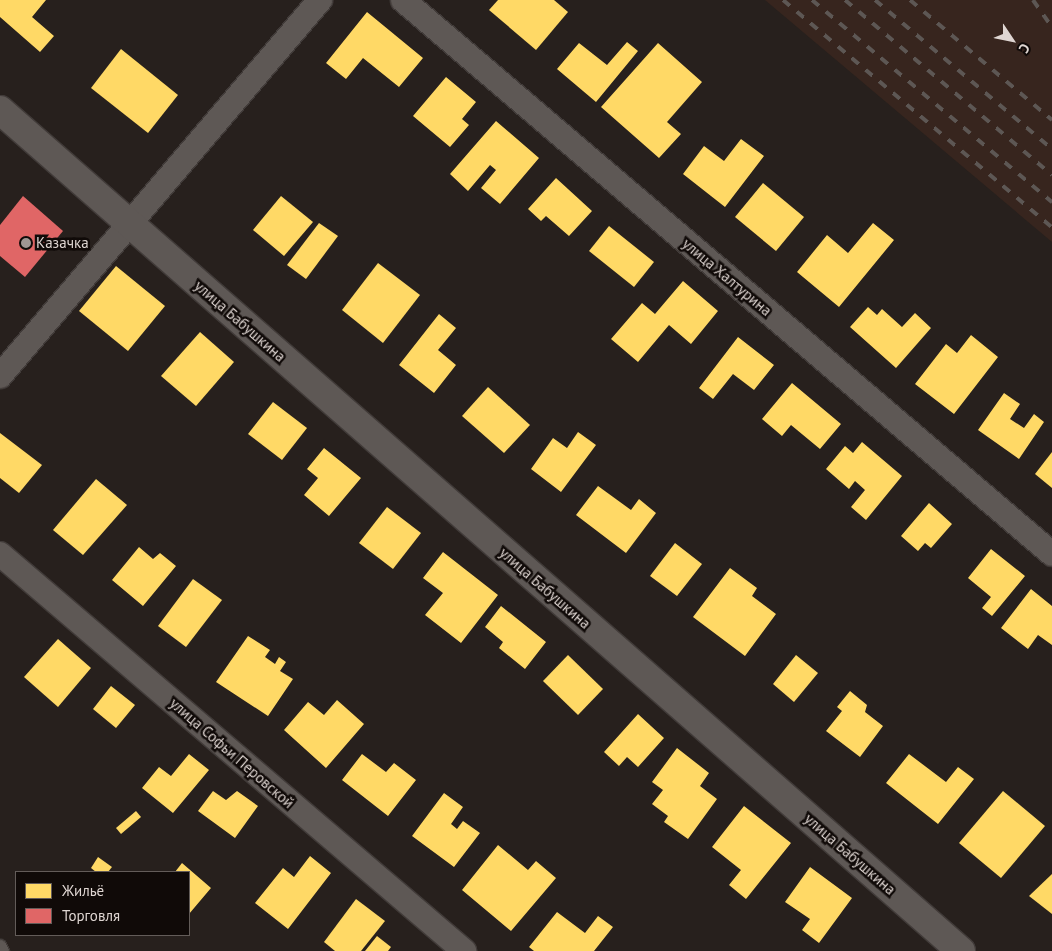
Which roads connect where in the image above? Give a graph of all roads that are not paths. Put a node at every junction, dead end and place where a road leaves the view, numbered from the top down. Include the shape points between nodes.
1 (320, 0) edge
2 (403, 0) edge
3 (0, 110) edge
4 (129, 224) junction
5 (0, 376) edge
6 (0, 554) edge
7 (1052, 554) edge
8 (0, 944) edge
9 (3, 951) edge
10 (464, 951) edge
11 (961, 951) edge

1 - 4 street
2 - 7 street, улица Халтурина
3 - 4 street, улица Бабушкина
4 - 5 street
4 - 11 street, улица Бабушкина
6 - 10 street, улица Софьи Перовской
8 - 9 lane

